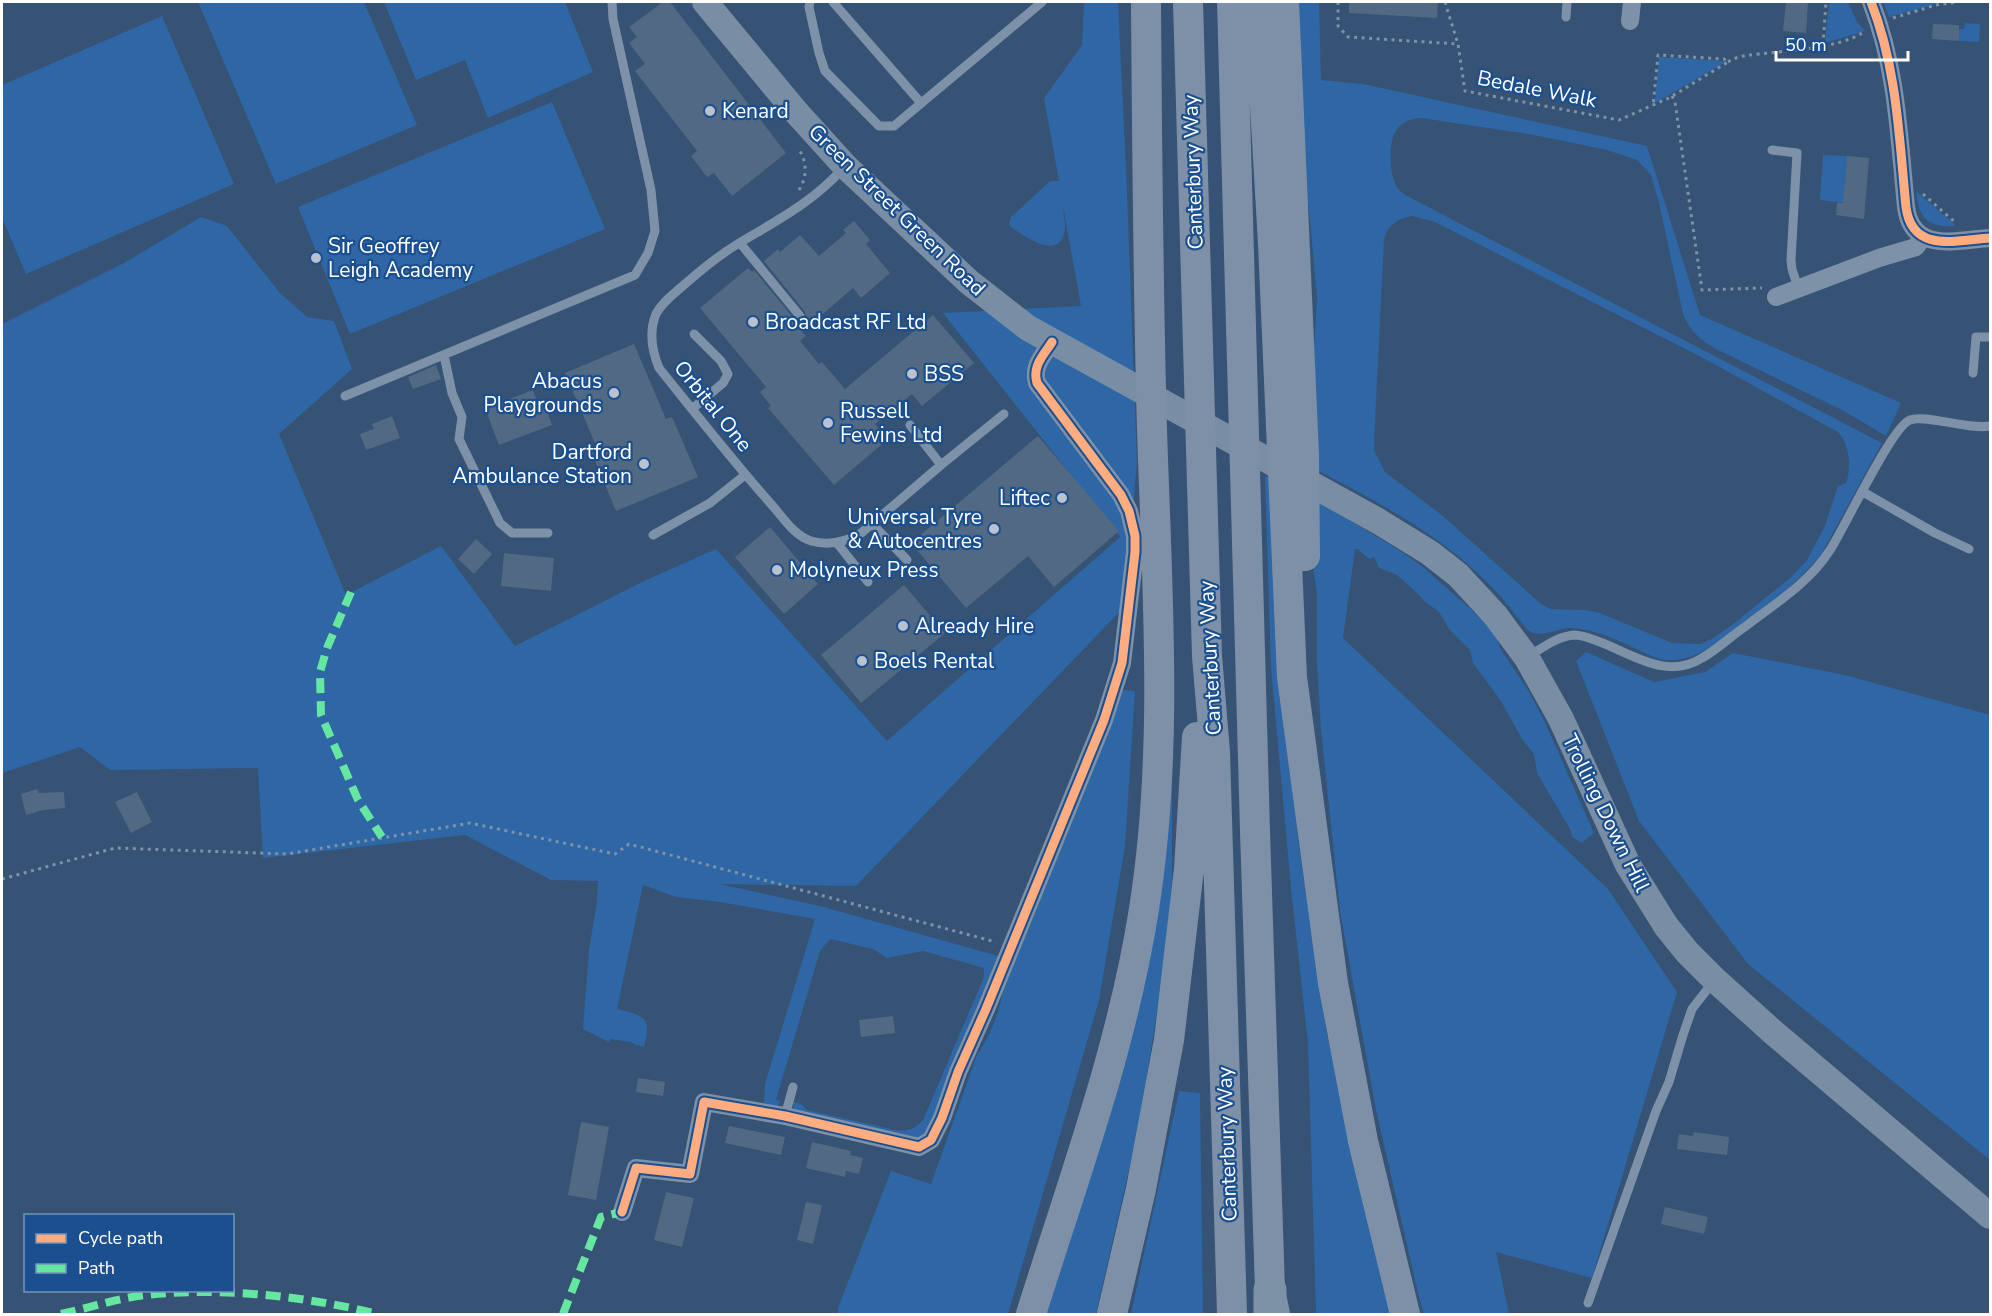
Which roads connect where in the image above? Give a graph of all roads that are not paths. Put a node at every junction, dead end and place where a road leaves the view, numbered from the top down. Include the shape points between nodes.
1 (612, 2) edge
2 (705, 2) edge
3 (810, 2) edge
4 (832, 2) edge
5 (1042, 2) edge
6 (1146, 2) edge
7 (1188, 2) edge
8 (1232, 2) edge
9 (1259, 2) edge
10 (1284, 2) edge
11 (1567, 2) edge
12 (1632, 2) edge
13 (1871, 2) edge
14 (1566, 17) dead end
15 (1630, 21) dead end
16 (921, 103) junction
17 (1772, 150) dead end
18 (845, 166) junction
19 (1923, 237) junction
20 (1990, 238) edge
21 (740, 243) junction
22 (1798, 288) junction
23 (1771, 293) road end
24 (800, 316) dead end
25 (694, 334) dead end
26 (1990, 337) edge
27 (1052, 342) junction
28 (444, 355) junction
29 (1973, 373) dead end
30 (345, 396) dead end
31 (692, 409) junction
32 (1004, 414) dead end
33 (910, 425) dead end
34 (1990, 426) edge
35 (941, 465) junction
36 (745, 475) junction
37 (1863, 492) junction
38 (1343, 501) joint
39 (872, 524) junction
40 (548, 533) dead end
41 (653, 535) dead end
42 (837, 543) junction
43 (1969, 549) dead end
44 (907, 561) dead end
45 (868, 582) dead end
46 (1207, 656) junction
47 (1527, 658) junction
48 (1308, 791) junction
49 (1715, 980) junction
50 (793, 1087) dead end
51 (785, 1116) junction
52 (622, 1212) dead end
53 (1990, 1216) edge
54 (1588, 1302) dead end
55 (1272, 1306) edge
56 (1031, 1314) edge
57 (1112, 1314) edge
58 (1232, 1314) edge
59 (1406, 1314) edge

1 - 28 lane via 651,190 655,231 648,253 635,275
2 - 18 main road, Green Street Green Road
3 - 16 lane via 825,71 879,126 894,126
4 - 16 lane
5 - 16 lane
6 - 56 highway via 1160,755 1144,908 1125,1004 1097,1108
7 - 46 highway, Canterbury Way
8 - 55 highway, Canterbury Way
9 - 48 highway via 1292,677
10 - 48 highway via 1306,507
11 - 14 lane
12 - 15 street
13 - 19 street via 1873,26 1892,71 1907,213
17 - 22 lane via 1797,153 1791,260
18 - 21 lane, Orbital One via 825,188
18 - 27 main road, Green Street Green Road via 969,282
19 - 20 street via 1937,242
19 - 22 street via 1914,247
21 - 24 lane
21 - 31 lane, Orbital One via 663,303 653,324 654,354 659,368
22 - 23 street
25 - 31 lane via 721,361 728,374
26 - 29 lane via 1976,337
27 - 38 main road, Green Street Green Road
27 - 51 street via 1036,366 1037,383 1121,495 1135,536 1125,646 1113,694 942,1118 928,1143 911,1146
28 - 30 lane
28 - 40 lane via 462,417 459,439 500,523 512,533
31 - 36 lane, Orbital One
32 - 35 lane
33 - 35 lane
34 - 37 lane via 1908,420 1892,438
35 - 39 lane
36 - 41 lane via 710,503
36 - 42 lane, Orbital One via 800,535 811,541
37 - 43 lane
37 - 47 lane via 1809,577 1698,661 1663,667 1576,635 1559,639
38 - 47 main road, Trolling Down Hill via 1424,549 1458,575
39 - 42 lane via 854,538
39 - 44 lane
42 - 45 lane
46 - 57 highway via 1169,1040
46 - 58 highway, Canterbury Way via 1215,752
47 - 49 main road, Trolling Down Hill via 1561,719 1636,880 1672,933
48 - 59 highway via 1344,1044 1363,1141
49 - 53 main road, Trolling Down Hill
49 - 54 lane via 1689,1017
50 - 51 lane
51 - 52 street via 705,1102 690,1174 636,1168

